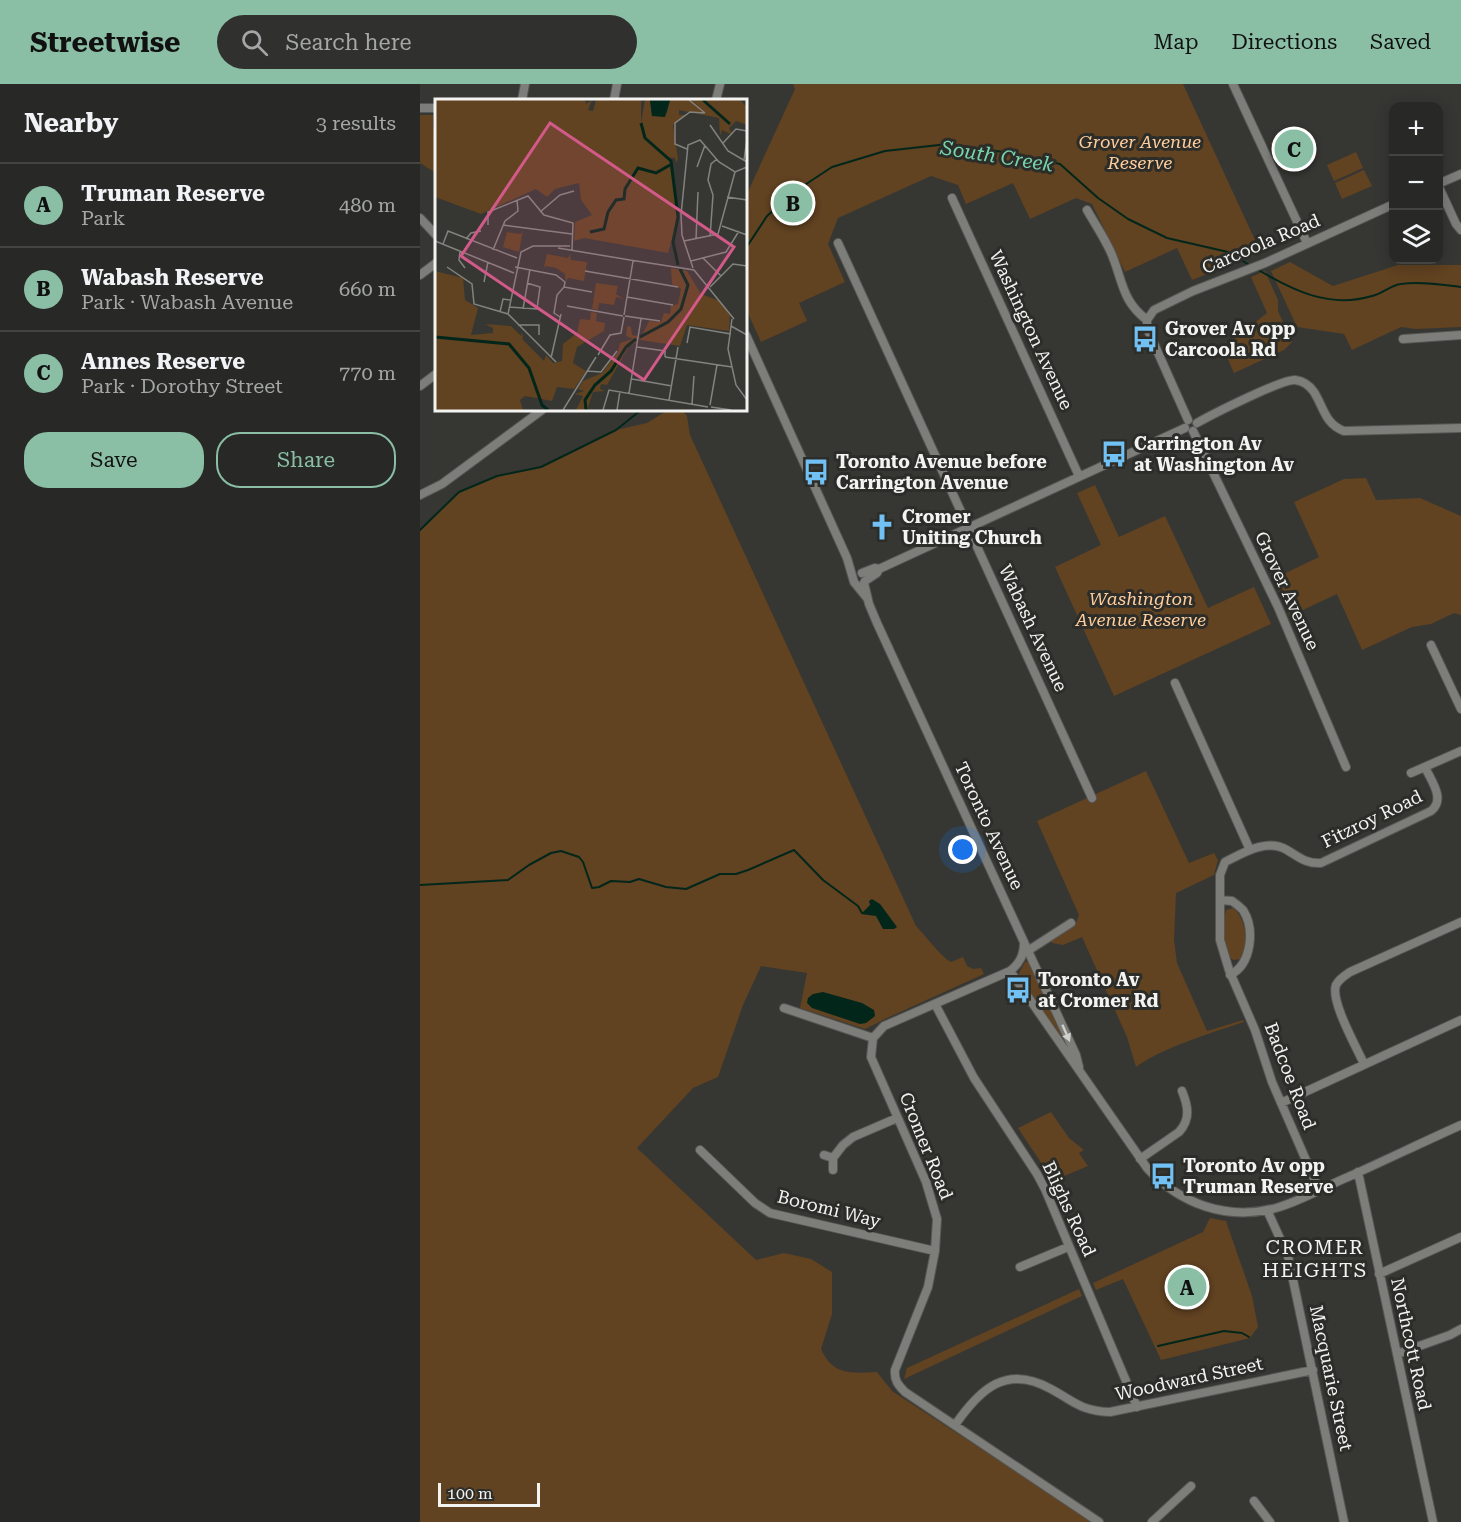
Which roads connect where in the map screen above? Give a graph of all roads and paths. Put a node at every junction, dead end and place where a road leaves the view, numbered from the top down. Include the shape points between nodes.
1 (525, 84) edge
2 (617, 84) edge
3 (720, 84) edge
4 (1233, 84) edge
5 (522, 99) edge
6 (614, 99) edge
7 (716, 99) edge
8 (1461, 174) edge
9 (1443, 182) edge
10 (1443, 195) edge
11 (952, 198) dead end
12 (1389, 206) edge
13 (1087, 210) dead end
14 (420, 218) edge
15 (1461, 230) edge
16 (435, 234) edge
17 (838, 243) dead end
18 (1307, 243) junction
19 (435, 264) edge
20 (420, 275) edge
21 (1147, 320) junction
22 (1461, 335) edge
23 (747, 337) edge
24 (1403, 339) dead end
25 (435, 375) edge
26 (420, 387) edge
27 (541, 411) edge
28 (1191, 426) junction
29 (1461, 428) edge
30 (1079, 476) junction
31 (420, 495) edge
32 (969, 527) junction
33 (860, 579) junction
34 (1431, 645) dead end
35 (1175, 683) dead end
36 (1461, 709) edge
37 (1461, 751) edge
38 (1347, 767) dead end
39 (1425, 767) junction
40 (1411, 773) dead end
41 (1092, 798) dead end
42 (1250, 850) junction
43 (1220, 900) junction
44 (1461, 922) edge
45 (1071, 923) dead end
46 (1026, 946) junction
47 (1010, 970) junction
48 (1230, 975) junction
49 (935, 1004) junction
50 (784, 1008) dead end
51 (1461, 1020) edge
52 (873, 1038) junction
53 (1364, 1064) junction
54 (1079, 1068) junction
55 (1182, 1091) dead end
56 (1281, 1103) junction
57 (897, 1118) junction
58 (1461, 1125) edge
59 (700, 1150) dead end
60 (1140, 1159) junction
61 (833, 1170) dead end
62 (1358, 1172) junction
63 (1319, 1190) junction
64 (1267, 1210) junction
65 (1461, 1237) edge
66 (1068, 1247) junction
67 (935, 1251) junction
68 (1020, 1267) dead end
69 (1379, 1274) junction
70 (1461, 1329) edge
71 (1397, 1354) junction
72 (1313, 1370) junction
73 (1137, 1407) junction
74 (955, 1425) junction
75 (1191, 1486) dead end
76 (1254, 1501) dead end
77 (1099, 1522) edge
78 (1152, 1522) edge
79 (1270, 1522) edge
80 (1344, 1522) edge
81 (1433, 1522) edge

1 - 5 street
2 - 6 street
3 - 7 street
4 - 18 street
8 - 9 street
10 - 15 street
11 - 30 street, Washington Avenue
12 - 18 street, Carcoola Road
13 - 21 street, Grover Avenue via 1112,255 1131,306
14 - 16 street
17 - 32 street, Wabash Avenue
18 - 21 street, Carcoola Road via 1158,308
19 - 20 street
21 - 28 street, Grover Avenue
22 - 24 street
23 - 33 street, Toronto Avenue
25 - 26 street
27 - 31 street via 442,484
28 - 29 street via 1289,381 1307,384 1326,418 1337,429 1355,432
28 - 30 street
28 - 38 street, Grover Avenue via 1278,607
30 - 32 street
32 - 33 street
32 - 41 street, Wabash Avenue
33 - 46 street, Toronto Avenue
34 - 36 street
35 - 42 street
37 - 39 street
39 - 40 street
39 - 42 street, Fitzroy Road via 1439,799 1431,811 1321,862 1306,862 1279,846
42 - 43 street, Badcoe Road via 1225,862 1220,875
43 - 48 street, Badcoe Road via 1220,940
43 - 48 street via 1232,901 1243,911 1250,932 1249,951 1242,965
44 - 53 street via 1340,980 1336,986 1337,1002
45 - 46 street
46 - 47 street via 1018,964
46 -> 54 street, Toronto Avenue
47 - 49 street
47 - 54 street, Toronto Avenue
48 - 56 street, Badcoe Road
49 - 52 street via 884,1026
49 - 66 street, Blighs Road via 974,1078 1037,1174
50 - 52 street
51 - 53 street
52 - 57 street, Cromer Road via 871,1057
53 - 56 street
54 - 60 street, Toronto Avenue
55 - 60 street via 1188,1116 1184,1127
56 - 63 street, Badcoe Road
57 - 61 street via 853,1137 828,1157
57 - 67 street, Cromer Road via 932,1199 937,1219
58 - 62 street, Toronto Avenue
59 - 67 street, Boromi Way via 770,1213
60 - 64 street, Toronto Avenue via 1169,1189 1197,1204 1231,1212
62 - 63 street, Toronto Avenue
62 - 69 street, Northcott Road
63 - 64 street, Toronto Avenue
64 - 72 street, Macquarie Street via 1288,1256
65 - 69 street
66 - 68 street
66 - 73 street, Blighs Road
67 - 74 street, Cromer Road via 928,1287 894,1376 905,1392
69 - 71 street, Northcott Road
70 - 71 street
71 - 81 street, Northcott Road
72 - 73 street, Woodward Street
72 - 80 street, Macquarie Street
73 - 74 street, Woodward Street via 1095,1412 1038,1383 1008,1379 992,1384 978,1395
74 - 77 street, Cromer Road
75 - 78 street
76 - 79 street

